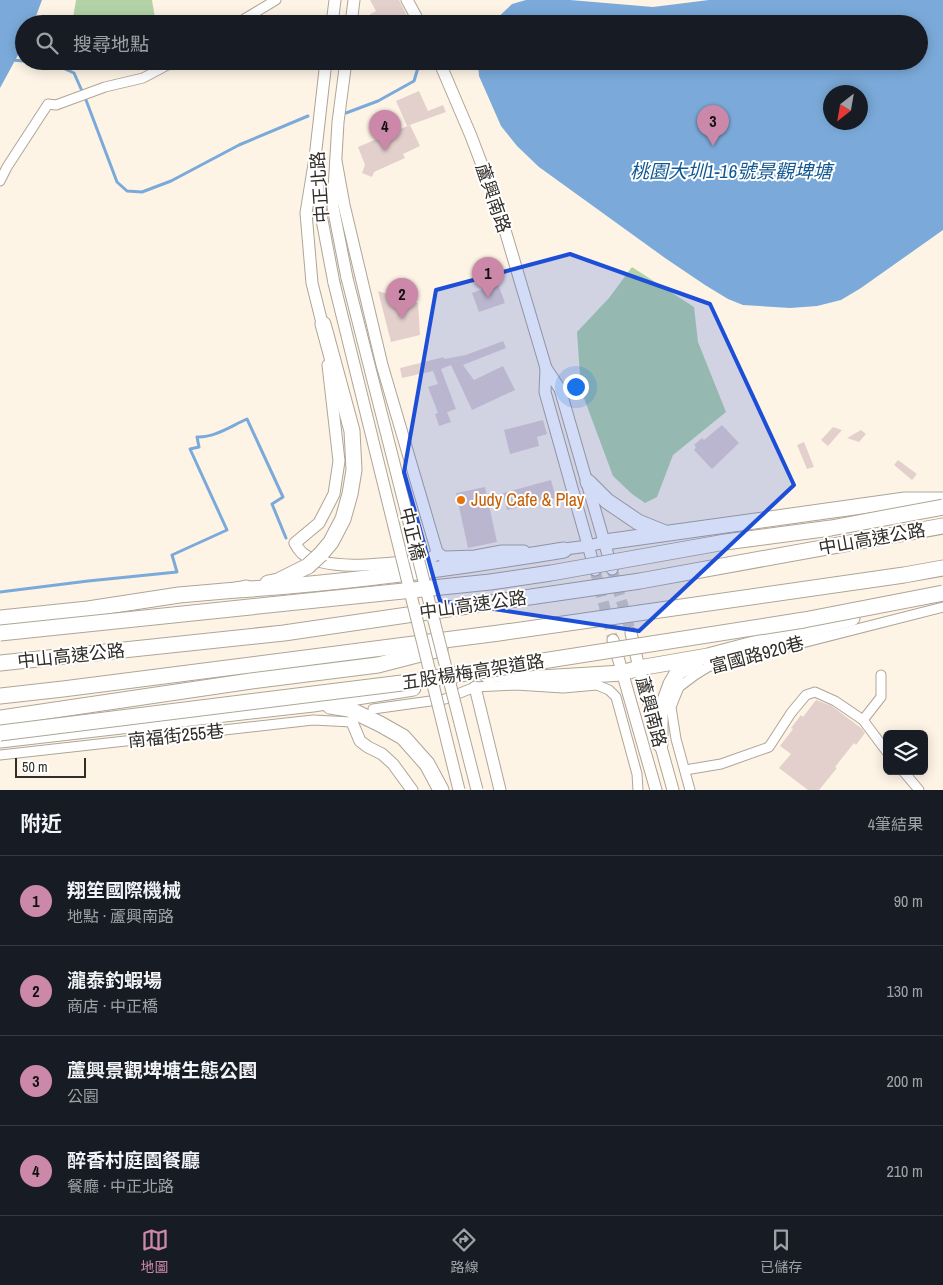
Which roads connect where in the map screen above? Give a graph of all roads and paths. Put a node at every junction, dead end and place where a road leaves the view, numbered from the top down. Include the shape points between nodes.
1 (276, 0) edge
2 (335, 0) edge
3 (354, 0) edge
4 (408, 0) edge
5 (251, 15) edge
6 (333, 15) edge
7 (352, 15) edge
8 (416, 15) edge
9 (158, 70) edge
10 (325, 70) edge
11 (345, 70) edge
12 (443, 70) edge
13 (315, 158) junction
14 (336, 161) junction
15 (0, 180) edge
16 (347, 278) joint
17 (334, 283) joint
18 (323, 324) junction
19 (546, 368) junction
20 (588, 482) junction
21 (943, 500) edge
22 (943, 507) edge
23 (943, 526) edge
24 (666, 534) junction
25 (605, 542) junction
26 (588, 546) junction
27 (564, 550) junction
28 (437, 552) junction
29 (943, 568) edge
30 (612, 569) tunnel mouth
31 (595, 570) tunnel mouth
32 (236, 590) junction
33 (943, 593) edge
34 (943, 598) edge
35 (943, 607) edge
36 (0, 618) edge
37 (0, 633) edge
38 (499, 633) junction
39 (632, 633) tunnel mouth
40 (613, 640) tunnel mouth
41 (708, 656) junction
42 (0, 663) edge
43 (639, 668) junction
44 (622, 673) junction
45 (881, 675) dead end
46 (475, 687) junction
47 (0, 696) edge
48 (313, 704) junction
49 (373, 709) dead end
50 (0, 718) edge
51 (863, 720) junction
52 (352, 722) joint
53 (0, 733) edge
54 (0, 740) edge
55 (660, 744) junction
56 (883, 747) edge
57 (0, 755) edge
58 (685, 770) junction
59 (906, 775) edge
60 (412, 790) edge
61 (441, 790) edge
62 (459, 790) edge
63 (477, 790) edge
64 (500, 790) edge
65 (638, 790) edge
66 (656, 790) edge
67 (673, 790) edge
68 (690, 790) edge
69 (919, 790) edge

1 - 5 street
2 - 6 street
3 - 7 street
4 - 8 street
9 - 15 street via 143,78 105,86 56,105 48,104
10 - 13 street, 中正北路
11 - 14 street, 中正北路
12 - 19 street, 蘆興南路 via 499,210
13 - 17 street, 中正北路 via 319,204
13 - 18 street via 306,213 312,283
14 - 16 street, 中正北路 via 333,207
14 - 28 street via 382,365
16 - 63 street, 中正橋, bridge
17 - 62 street, 中正橋, bridge
18 - 28 street via 339,461 334,494 319,523 296,543 307,556 345,565 429,559
18 - 32 highway, bridge via 352,431 354,470 344,519 321,554 308,566 278,580
19 - 20 street, 蘆興南路 via 560,389
19 - 26 street, 蘆興南路 via 545,392
20 - 24 highway via 607,501 638,522
20 - 25 street, 蘆興南路
21 - 24 highway via 905,500
22 - 37 highway, bridge via 551,574
23 - 42 highway, 中山高速公路 via 640,581 284,633
24 - 25 highway
25 - 26 street
25 - 30 street, 蘆興南路
26 - 27 street
26 - 31 street, 蘆興南路
27 - 28 street via 502,551 446,557
27 - 32 highway via 350,581
29 - 38 highway, 中山高速公路
32 - 36 highway
33 - 53 highway, 五股楊梅高架道路, bridge via 804,620 402,683
34 - 41 highway via 834,622
35 - 58 street, 富國路920巷 via 708,667 694,675 679,687 671,707
38 - 47 highway, 中山高速公路
38 - 50 highway via 378,665
39 - 43 street, 蘆興南路
40 - 44 street, 蘆興南路
41 - 43 highway
41 - 55 highway via 678,672 671,684 660,714
43 - 44 highway
43 - 55 street, 蘆興南路
44 - 48 highway via 541,678 496,674
44 - 66 street, 蘆興南路
45 - 51 street via 881,696
46 - 49 street via 445,699
46 - 64 street
46 - 65 street via 597,685 609,690 616,697 637,774
48 - 54 highway
48 - 61 highway via 349,709 403,737 427,764
51 - 56 street
51 - 58 street via 836,701 816,692 806,695 769,747 721,764
52 - 57 street, 南福街255巷 via 313,720
52 - 60 street via 360,741 393,764
55 - 67 street, 蘆興南路
58 - 68 street, 富國路920巷
59 - 69 street

